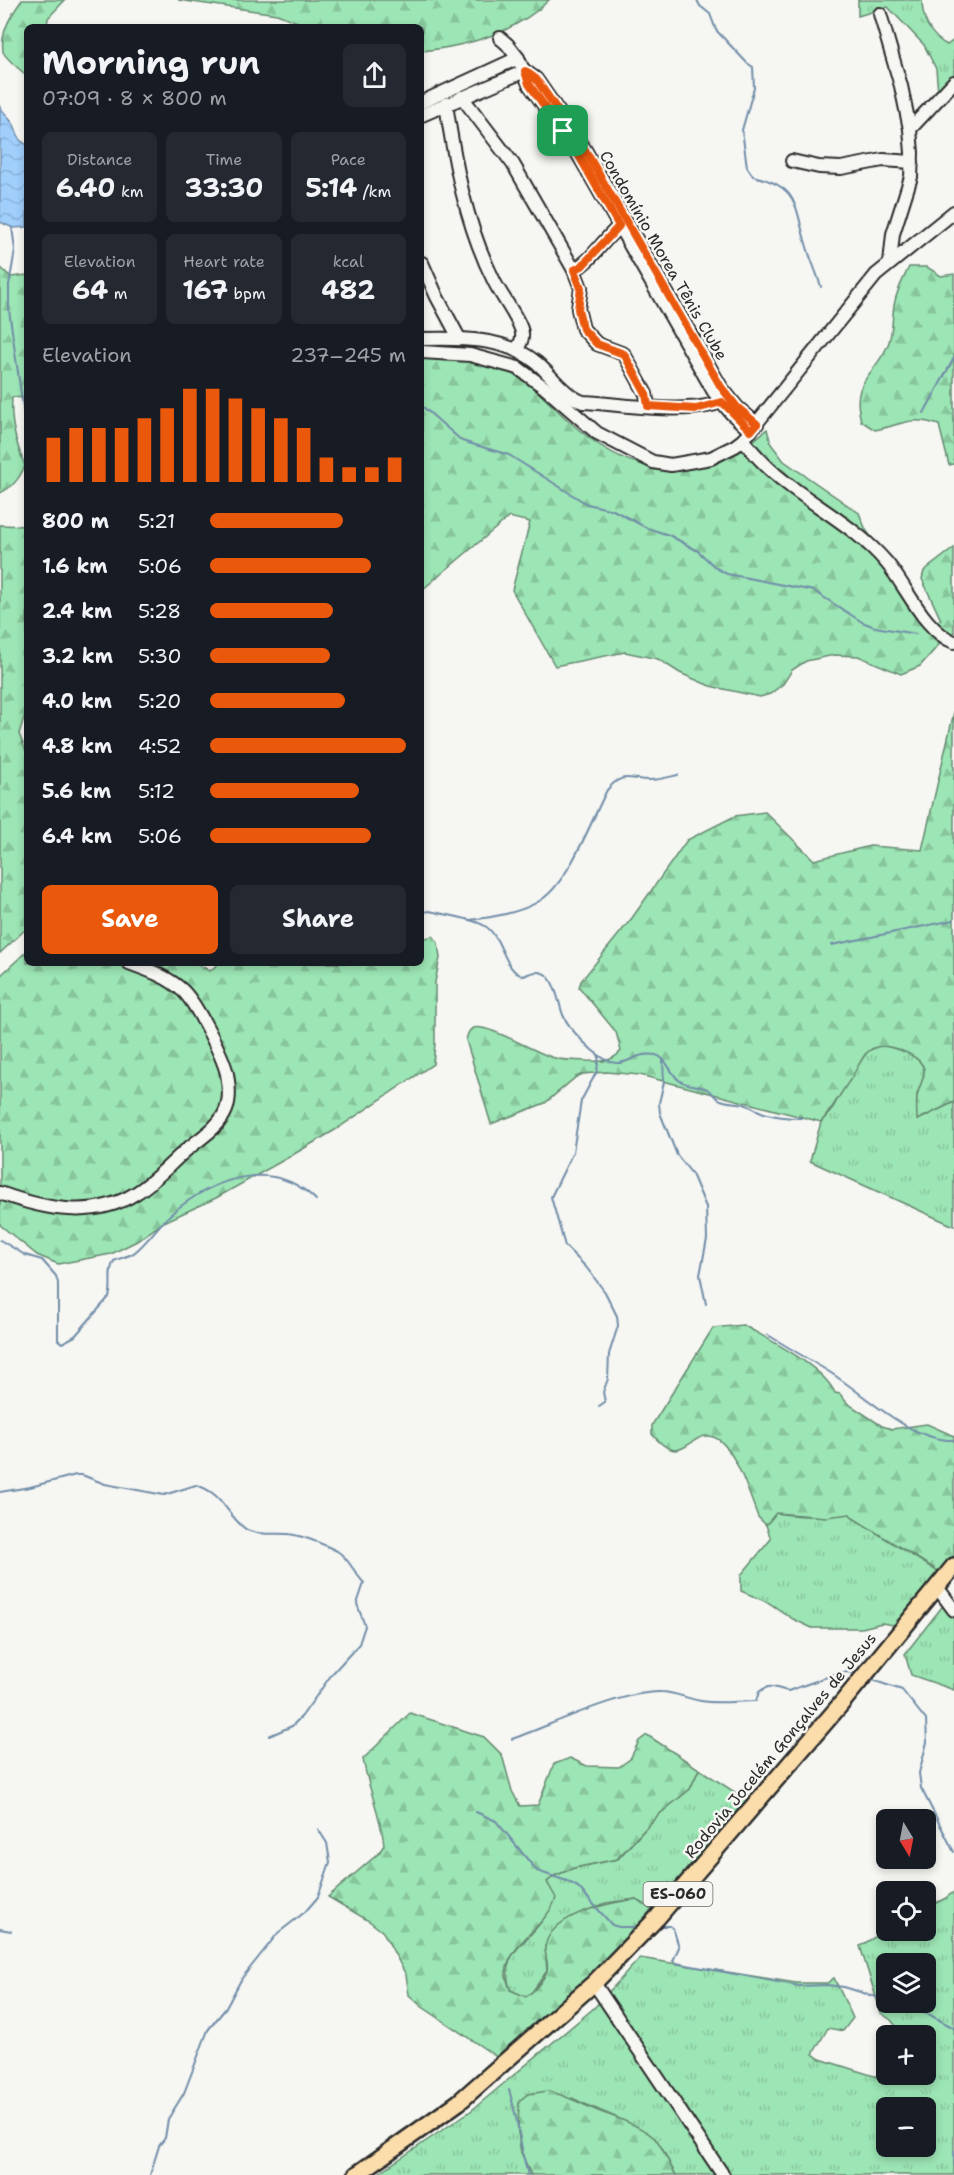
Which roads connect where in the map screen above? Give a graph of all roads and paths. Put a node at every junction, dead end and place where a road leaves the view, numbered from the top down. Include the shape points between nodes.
1 (880, 14) dead end
2 (500, 38) dead end
3 (518, 58) junction
4 (525, 71) junction
5 (954, 82) edge
6 (462, 97) junction
7 (424, 101) edge
8 (446, 104) junction
9 (424, 114) edge
10 (910, 129) junction
11 (792, 161) dead end
12 (912, 162) junction
13 (954, 212) edge
14 (622, 224) junction
15 (890, 263) junction
16 (424, 268) edge
17 (574, 270) junction
18 (459, 338) junction
19 (424, 339) edge
20 (516, 350) junction
21 (424, 352) edge
22 (726, 400) junction
23 (648, 406) junction
24 (750, 432) junction
25 (954, 642) edge
26 (137, 966) edge
27 (0, 1193) edge
28 (954, 1566) edge
29 (937, 1587) junction
30 (954, 1610) edge
31 (594, 1983) junction
32 (356, 2175) edge
33 (723, 2175) edge

1 - 10 street
2 - 3 street, Condomínio Morea Tênis Clube
3 - 4 street, Condomínio Morea Tênis Clube
3 - 7 street
4 - 6 street
4 - 14 street, Condomínio Morea Tênis Clube via 529,84
5 - 10 street
6 - 8 street
6 - 17 street via 513,164
8 - 9 street
8 - 20 street via 456,168 471,225 491,276 522,330
10 - 12 street
11 - 12 street via 841,168 883,160
12 - 15 street via 893,234
13 - 15 street
14 - 17 street, Condomínio Morea Tênis Clube
14 - 22 street, Condomínio Morea Tênis Clube via 707,381
15 - 24 street via 876,275
16 - 18 street
17 - 23 street via 581,288 578,309 583,329 597,344 624,354 646,394
18 - 19 street
18 - 20 street
20 - 23 street via 537,363 579,401
21 - 24 street via 470,355 518,368 597,433 653,462 671,465 711,458 735,446
22 - 23 street via 696,409
22 - 24 street, Condomínio Morea Tênis Clube
24 - 25 street, Condomínio Morea Tênis Clube via 761,462 866,542 886,562 933,628
26 - 27 street via 159,974 183,990 196,1009 226,1072 229,1095 217,1126 137,1193 114,1205 53,1209
28 - 29 main road, Rodovia Jocelém Gonçalves de Jesus / ES-060
29 - 30 street
29 - 31 main road, Rodovia Jocelém Gonçalves de Jesus / ES-060 via 657,1918
31 - 32 main road, Rodovia Jocelém Gonçalves de Jesus / ES-060 via 459,2102
31 - 33 street

